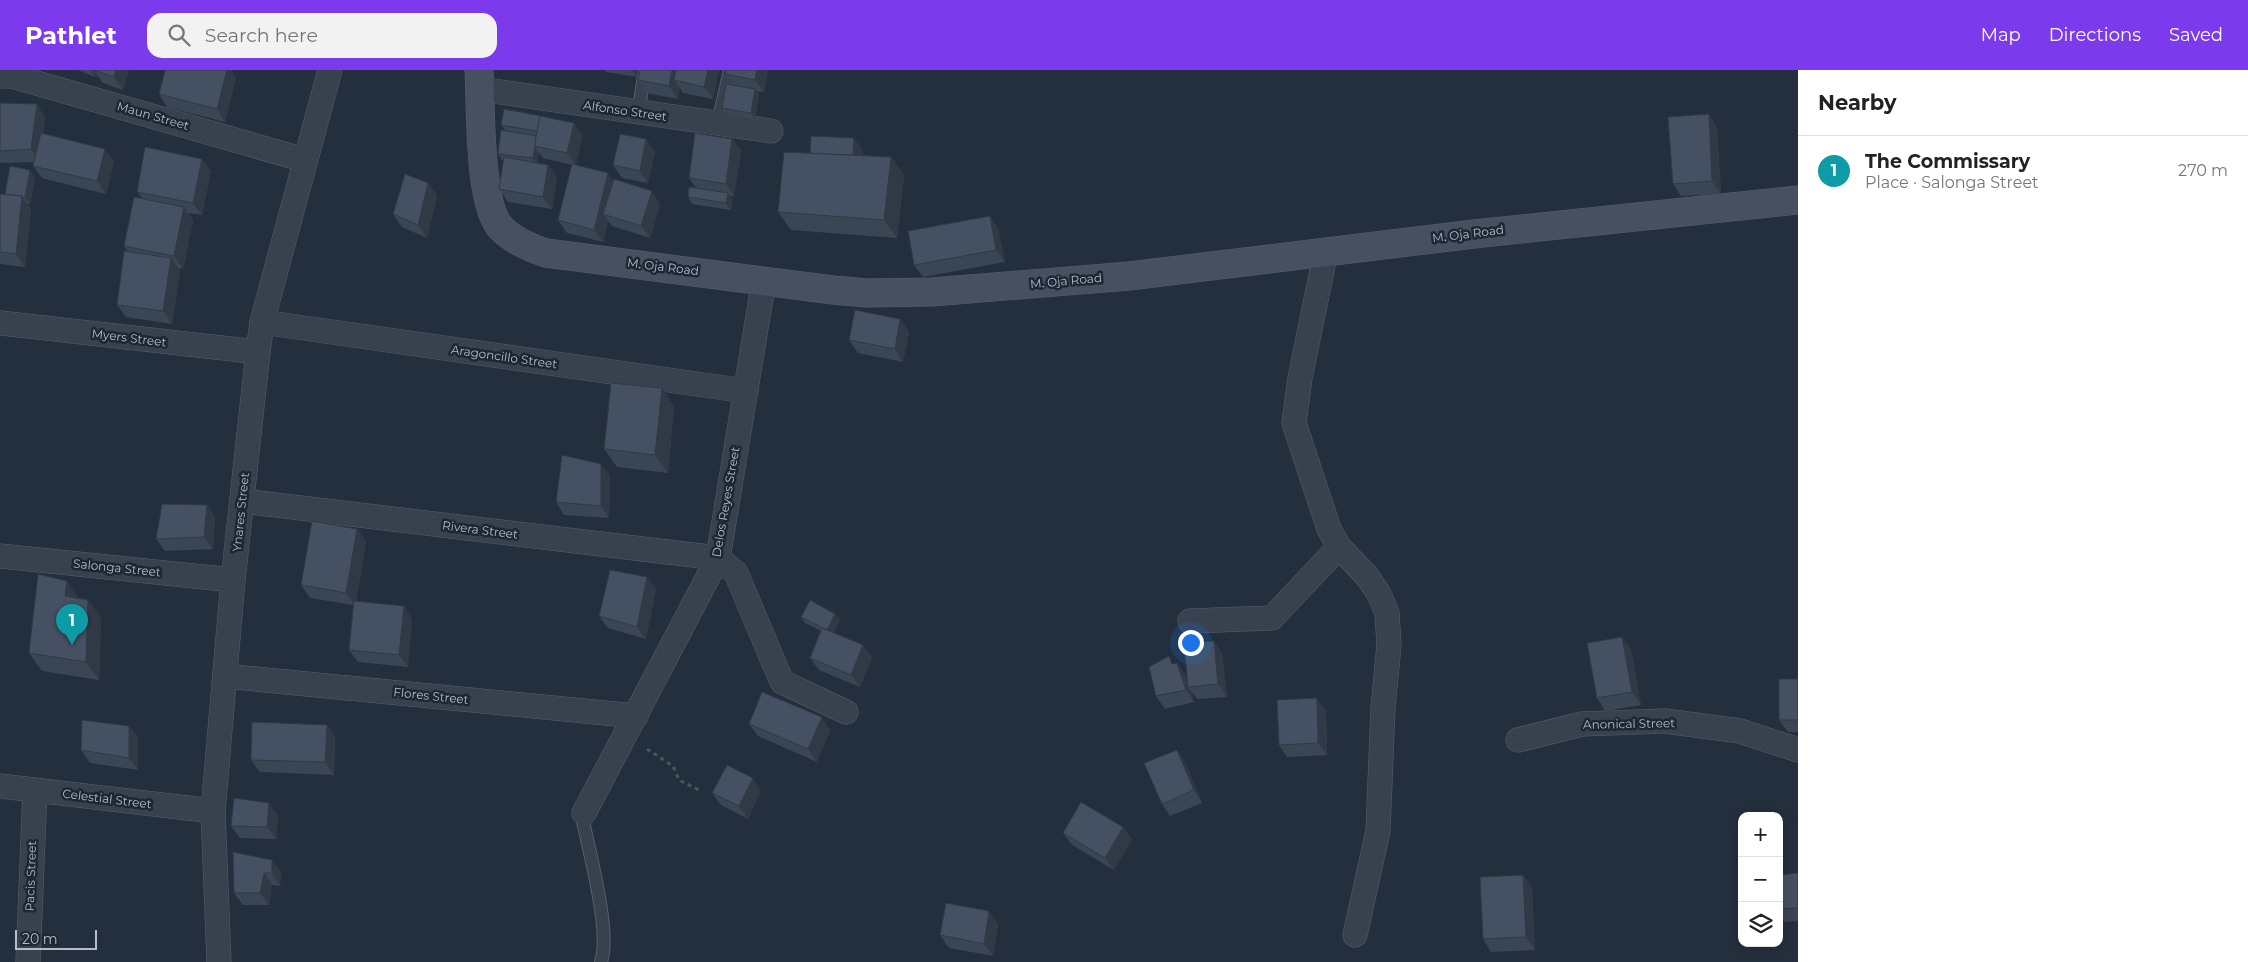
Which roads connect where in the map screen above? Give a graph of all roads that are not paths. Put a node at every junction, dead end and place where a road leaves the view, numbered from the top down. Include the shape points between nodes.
1 (330, 70) edge
2 (645, 70) edge
3 (730, 70) edge
4 (0, 76) edge
5 (479, 80) edge
6 (638, 113) junction
7 (718, 122) junction
8 (771, 131) dead end
9 (305, 160) junction
10 (1798, 200) edge
11 (1326, 252) junction
12 (764, 280) junction
13 (262, 322) junction
14 (0, 323) edge
15 (258, 352) junction
16 (746, 391) junction
17 (243, 501) junction
18 (1339, 547) junction
19 (0, 556) edge
20 (718, 558) junction
21 (234, 580) junction
22 (1190, 621) dead end
23 (225, 676) junction
24 (846, 712) dead end
25 (631, 725) junction
26 (1518, 740) dead end
27 (1798, 750) edge
28 (0, 786) edge
29 (35, 790) junction
30 (213, 811) junction
31 (584, 813) joint
32 (1356, 935) dead end
33 (28, 962) edge
34 (219, 962) edge
35 (601, 962) edge

1 - 9 street, Ynares Street
2 - 6 lane
3 - 7 lane
4 - 9 street, Maun Street via 12,76
5 - 6 street, Alfonso Street
5 - 12 street, M. Oja Road via 483,171 490,207 500,228 529,247 546,253
6 - 7 street, Alfonso Street
7 - 8 street, Alfonso Street
9 - 13 street, Ynares Street
10 - 11 street, M. Oja Road
11 - 12 street, M. Oja Road via 1129,276 932,292 850,292
11 - 18 street via 1294,423 1329,529
12 - 16 street, Delos Reyes Street
13 - 15 street, Ynares Street
13 - 16 street, Aragoncillo Street
14 - 15 street, Myers Street
15 - 17 street, Ynares Street
16 - 20 street, Delos Reyes Street
17 - 20 street, Rivera Street
17 - 21 street, Ynares Street
18 - 22 street via 1272,618
18 - 32 street via 1379,594 1387,614 1389,645 1382,708 1378,832
19 - 21 street, Salonga Street
20 - 24 street via 736,573 782,682
20 - 25 street, Delos Reyes Street
21 - 23 street, Ynares Street
23 - 25 street, Flores Street
23 - 30 street, Ynares Street
25 - 31 street, Delos Reyes Street
26 - 27 street, Anonical Street via 1582,724 1665,721 1740,732
28 - 29 street, Celestial Street
29 - 30 street, Celestial Street
29 - 33 street, Pacis Street
30 - 34 street, Ynares Street
31 - 35 lane via 583,822 602,915

